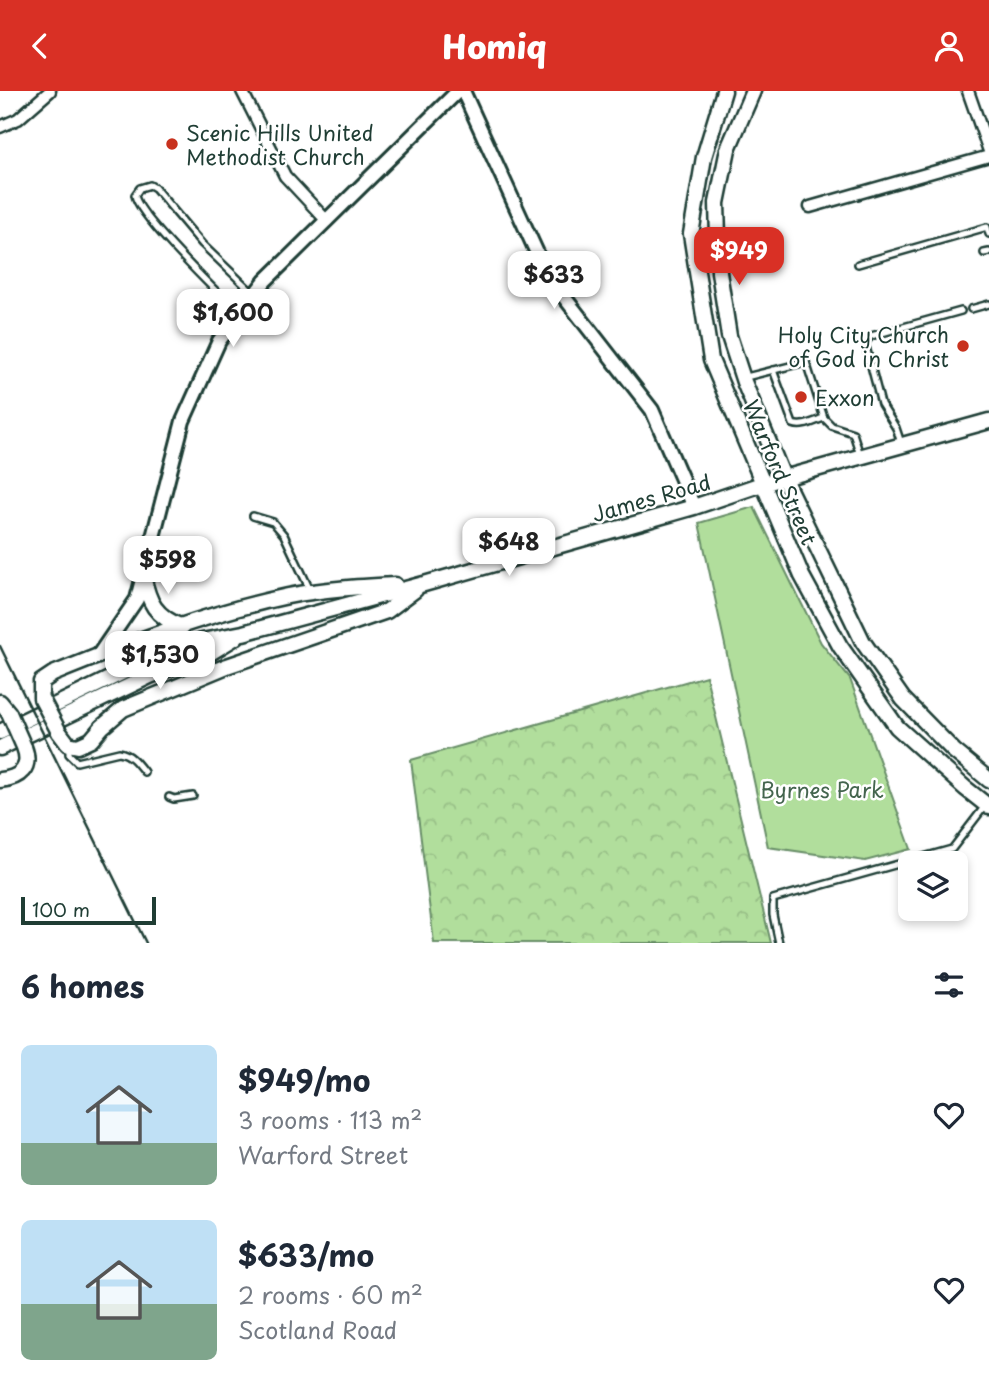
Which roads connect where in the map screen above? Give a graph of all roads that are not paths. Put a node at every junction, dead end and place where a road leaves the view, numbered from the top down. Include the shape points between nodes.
1 (242, 91) edge
2 (461, 91) edge
3 (724, 91) edge
4 (753, 91) edge
5 (968, 91) edge
6 (45, 93) edge
7 (0, 127) edge
8 (989, 153) edge
9 (810, 207) dead end
10 (327, 221) junction
11 (989, 234) edge
12 (858, 264) dead end
13 (255, 295) junction
14 (989, 304) edge
15 (971, 309) dead end
16 (961, 311) dead end
17 (239, 314) junction
18 (773, 370) junction
19 (743, 378) junction
20 (824, 418) junction
21 (989, 421) edge
22 (903, 445) junction
23 (861, 457) junction
24 (784, 479) junction
25 (762, 484) junction
26 (694, 506) junction
27 (253, 516) dead end
28 (143, 576) junction
29 (424, 584) junction
30 (311, 593) junction
31 (182, 627) junction
32 (243, 633) junction
33 (98, 656) junction
34 (5, 707) edge
35 (0, 732) edge
36 (64, 738) junction
37 (0, 748) edge
38 (144, 772) dead end
39 (0, 780) edge
40 (989, 780) edge
41 (193, 796) dead end
42 (169, 797) dead end
43 (988, 804) edge
44 (779, 943) edge

1 - 10 street via 285,176
2 - 10 street
2 - 26 street via 547,275 652,410
3 - 25 main road, Warford Street via 704,157 691,234 711,360
4 - 19 main road, Warford Street via 728,149 717,203 719,272 729,336
5 - 8 street
6 - 7 street via 18,119
8 - 9 street
10 - 13 street
11 - 12 lane via 987,227
13 - 17 street
13 - 17 lane via 202,244 155,188 140,188 135,195 139,208
14 - 15 lane
16 - 22 lane via 871,336 864,343 881,404
17 - 28 street via 219,341 183,421
18 - 19 lane
18 - 20 lane via 793,424
18 - 20 lane via 806,362
19 - 24 main road, Warford Street
20 - 23 lane via 853,433
21 - 22 main road, James Road
22 - 23 main road, James Road
23 - 24 main road, James Road
24 - 25 main road, James Road
24 - 40 main road, Warford Street via 863,642 903,699
25 - 26 main road, James Road
25 - 43 main road, Warford Street via 802,576 840,646 897,727
26 - 29 main road, James Road
27 - 30 lane via 273,522 284,535
28 - 31 main road via 154,608 166,621
28 - 33 street via 137,599
29 - 30 main road
29 - 32 main road, James Road
29 - 36 main road via 387,611 227,666 123,709 91,740 78,746
30 - 31 main road
31 - 33 main road
32 - 35 main road, James Road via 202,641 144,662
32 - 37 main road, James Road via 210,653 150,676
33 - 36 main road, bridge via 41,682 41,698
34 - 39 main road, bridge via 27,759 23,772
36 - 38 lane via 77,762 119,752 135,759
41 - 42 lane
43 - 44 lane via 952,849 773,899

